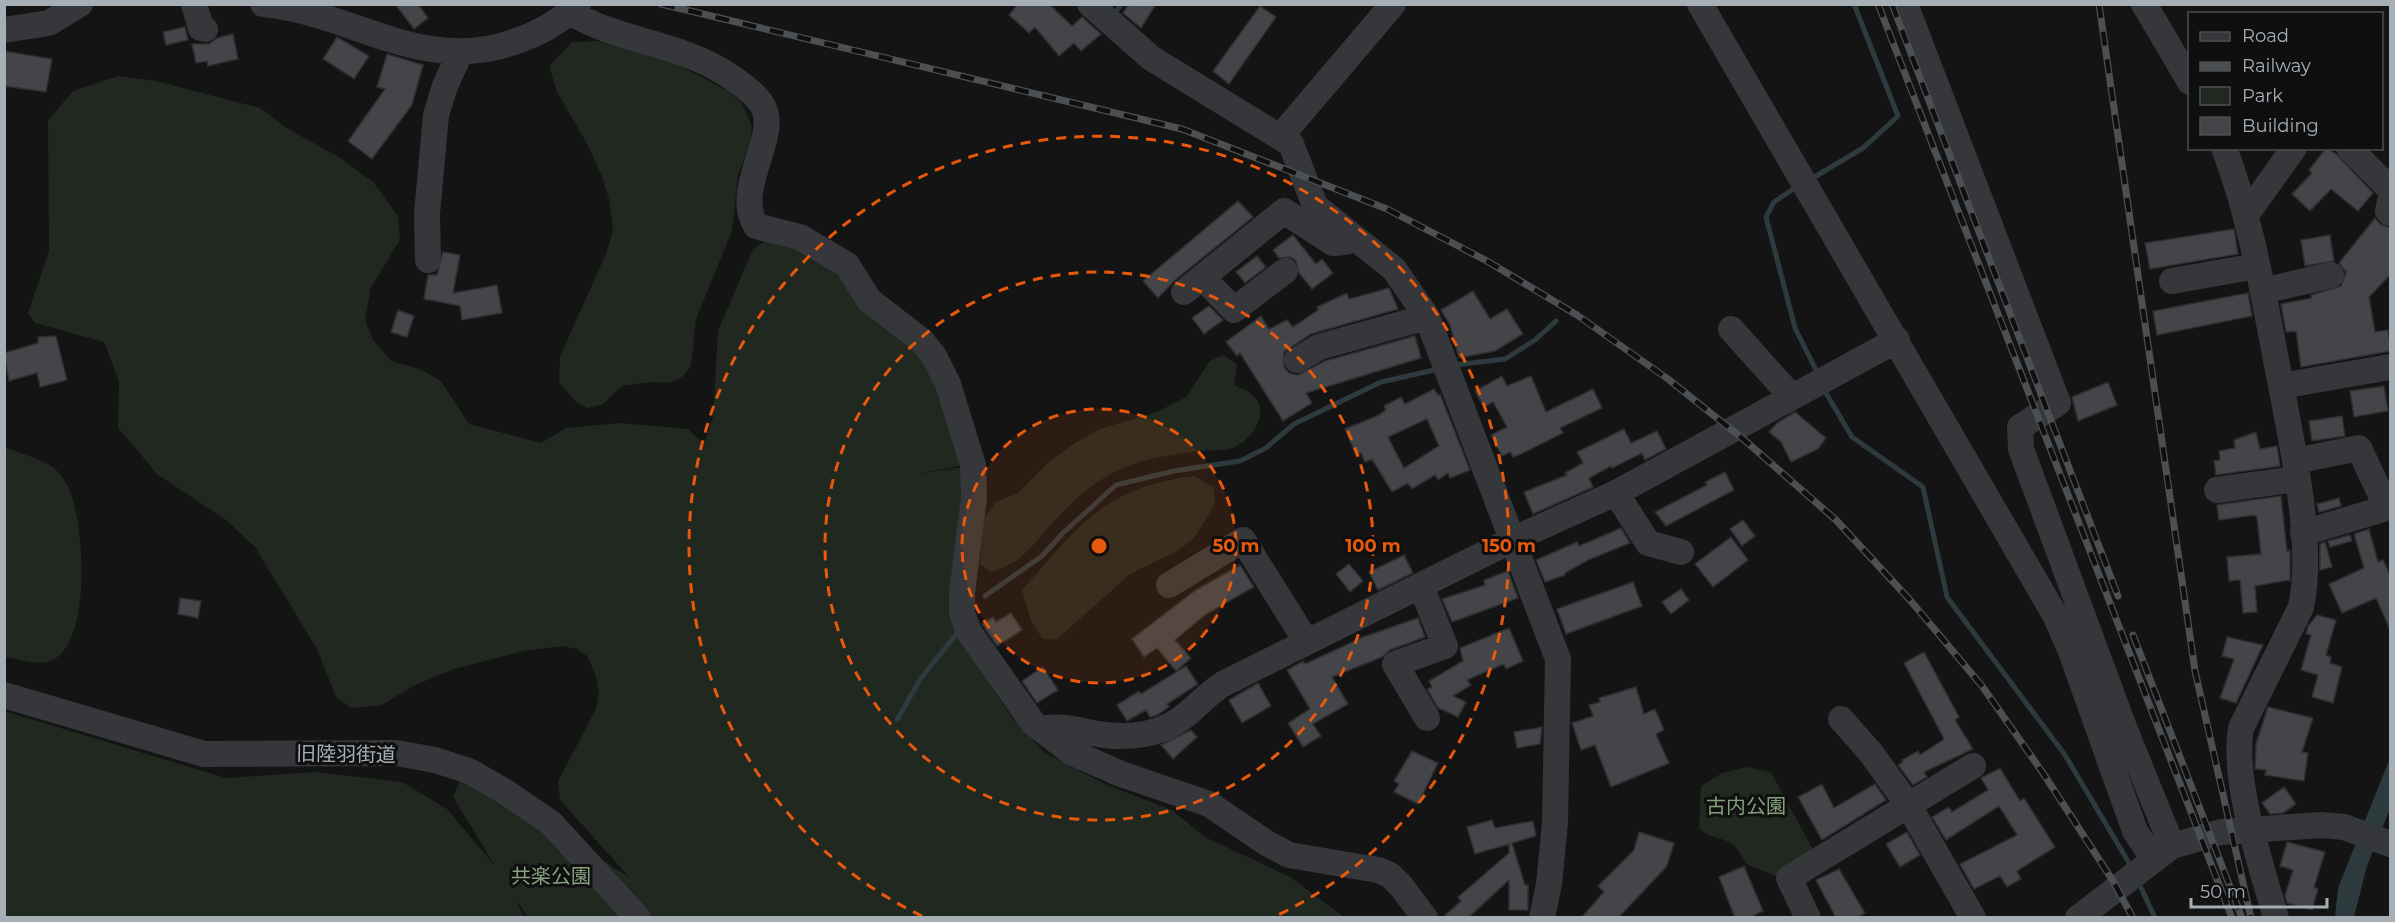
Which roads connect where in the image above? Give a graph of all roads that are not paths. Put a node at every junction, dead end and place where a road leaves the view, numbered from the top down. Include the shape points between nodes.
1 (80, 4) edge
2 (194, 4) edge
3 (263, 4) edge
4 (1090, 4) edge
5 (1393, 4) edge
6 (1700, 4) edge
7 (1905, 4) edge
8 (2144, 4) edge
9 (574, 8) edge
10 (205, 28) dead end
11 (4, 30) edge
12 (460, 53) junction
13 (2188, 79) edge
14 (1281, 136) junction
15 (2225, 150) edge
16 (2293, 150) edge
17 (2351, 150) edge
18 (2391, 189) edge
19 (2391, 201) edge
20 (2391, 213) edge
21 (2246, 215) junction
22 (1357, 240) junction
23 (428, 260) dead end
24 (1285, 271) dead end
25 (2331, 275) dead end
26 (2260, 278) junction
27 (2172, 281) dead end
28 (1427, 317) junction
29 (1731, 329) dead end
30 (1897, 340) junction
31 (1297, 360) dead end
32 (2391, 367) edge
33 (2281, 386) junction
34 (1792, 397) junction
35 (2296, 470) junction
36 (2217, 490) dead end
37 (1616, 493) junction
38 (2389, 507) edge
39 (2303, 533) junction
40 (1514, 540) junction
41 (1681, 552) dead end
42 (1169, 585) dead end
43 (1422, 586) junction
44 (1306, 641) junction
45 (4, 695) edge
46 (1427, 718) dead end
47 (1841, 720) dead end
48 (1041, 729) junction
49 (1973, 766) dead end
50 (1910, 806) junction
51 (2252, 830) junction
52 (2391, 844) edge
53 (2163, 853) junction
54 (638, 918) edge
55 (1425, 918) edge
56 (1542, 918) edge
57 (1809, 918) edge
58 (1973, 918) edge
59 (2078, 918) edge
60 (2276, 918) edge

1 - 11 street via 49,23
2 - 10 street via 201,28
3 - 12 street via 298,10 425,50
4 - 14 street via 1151,58
5 - 14 street
6 - 30 street
7 - 53 street via 2058,403 2020,427 2021,449 2125,730
8 - 13 street
9 - 12 street via 528,38
9 - 48 street via 593,26 688,52 749,90 764,108 766,122 749,196 750,215 756,226 800,237 847,265 869,300 922,341 934,356 948,384 973,465 974,498 962,613 987,661
12 - 23 street via 436,115 427,214
14 - 22 street via 1297,155 1315,206
15 - 21 street
16 - 21 street
17 - 18 street
19 - 20 street
21 - 26 street
22 - 24 street via 1333,243 1284,211 1193,285 1234,310
22 - 28 street via 1394,269
25 - 26 street
26 - 27 street
26 - 33 street
28 - 31 street via 1319,347
28 - 40 street
29 - 34 street
30 - 34 street
30 - 53 street via 2055,615 2135,831
32 - 33 street
33 - 35 street
34 - 37 street
35 - 36 street
35 - 38 street via 2358,448
35 - 39 street
37 - 40 street
37 - 41 street via 1648,543
38 - 39 street
39 - 51 street via 2305,590 2301,607 2241,728 2238,745
40 - 43 street
40 - 56 street via 1558,658 1555,823
42 - 44 street via 1243,540
43 - 44 street
43 - 46 street via 1445,646 1395,663
44 - 48 street via 1223,684 1176,723 1163,728 1124,737 1057,726
45 - 54 street, 旧陸羽街道 via 204,754 397,753 469,771 504,790 551,824
47 - 50 street
48 - 55 street via 1071,752 1209,804 1290,855 1390,875
49 - 50 street
50 - 57 street via 1789,878
50 - 58 street
51 - 52 street via 2344,827
51 - 53 street via 2221,832
51 - 60 street
53 - 59 street

